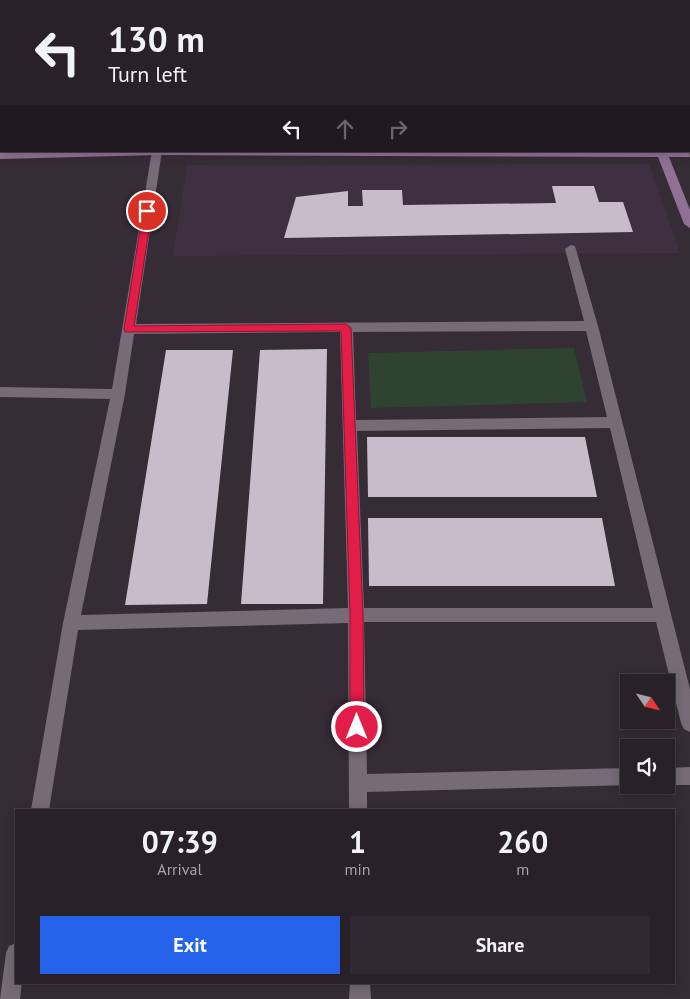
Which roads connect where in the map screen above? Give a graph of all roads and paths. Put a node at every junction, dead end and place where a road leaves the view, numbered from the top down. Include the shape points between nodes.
1 (157, 152) edge
2 (662, 152) edge
3 (688, 155) edge
4 (0, 156) edge
5 (690, 224) edge
6 (571, 248) dead end
7 (592, 326) junction
8 (346, 328) junction
9 (129, 329) junction
10 (0, 392) edge
11 (118, 394) junction
12 (614, 422) junction
13 (349, 426) junction
14 (356, 615) junction
15 (662, 615) junction
16 (71, 623) junction
17 (690, 723) edge
18 (690, 776) edge
19 (675, 777) edge
20 (620, 778) edge
21 (357, 783) junction
22 (40, 809) edge
23 (358, 809) edge
24 (15, 960) edge
25 (360, 984) edge
26 (9, 999) edge
27 (360, 999) edge

1 - 2 street
1 - 4 street
1 - 9 street
2 - 3 street
2 - 5 street
6 - 7 street
7 - 8 street
7 - 12 street
8 - 9 street
8 - 13 street
9 - 11 street
10 - 11 street
11 - 16 street
12 - 13 street
12 - 15 street
13 - 14 street
14 - 15 street
14 - 16 street
14 - 21 street
15 - 17 street
16 - 22 street
18 - 19 street
20 - 21 street
21 - 23 street
24 - 26 street
25 - 27 street

